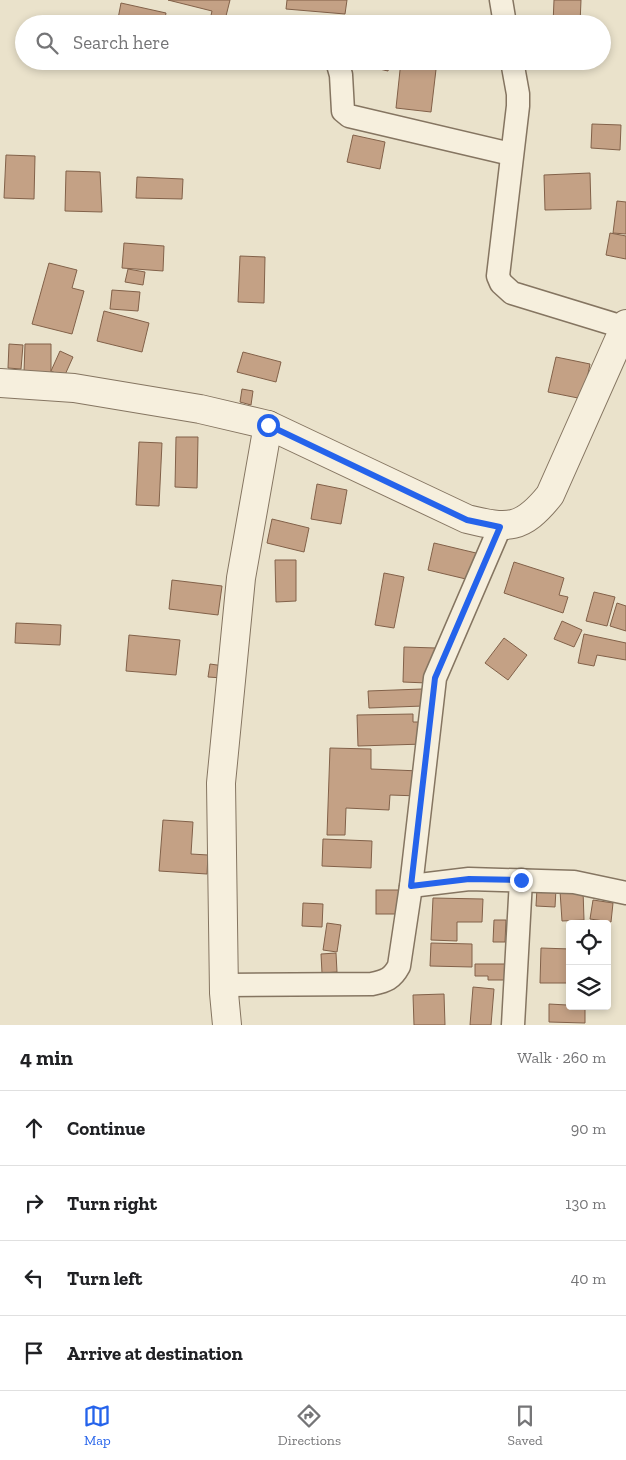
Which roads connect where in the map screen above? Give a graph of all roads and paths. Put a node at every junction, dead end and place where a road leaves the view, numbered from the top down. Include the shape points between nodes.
1 (501, 0) edge
2 (504, 15) edge
3 (339, 70) edge
4 (514, 70) edge
5 (511, 154) junction
6 (624, 325) edge
7 (0, 383) edge
8 (268, 425) junction
9 (500, 527) junction
10 (521, 880) junction
11 (411, 886) junction
12 (626, 893) edge
13 (224, 985) junction
14 (226, 1025) edge
15 (514, 1025) edge

1 - 2 street
3 - 5 street via 343,111 349,116
4 - 5 street via 518,94
5 - 6 street via 497,269 501,282 512,293
6 - 9 street via 550,496 529,518
7 - 8 street via 74,388 200,408
8 - 9 street via 467,520
8 - 13 street via 241,578 220,783
9 - 11 street via 435,678
10 - 11 street via 469,879
10 - 12 street via 574,882
10 - 15 street
11 - 13 street via 399,966 393,977 386,981 372,984
13 - 14 street

